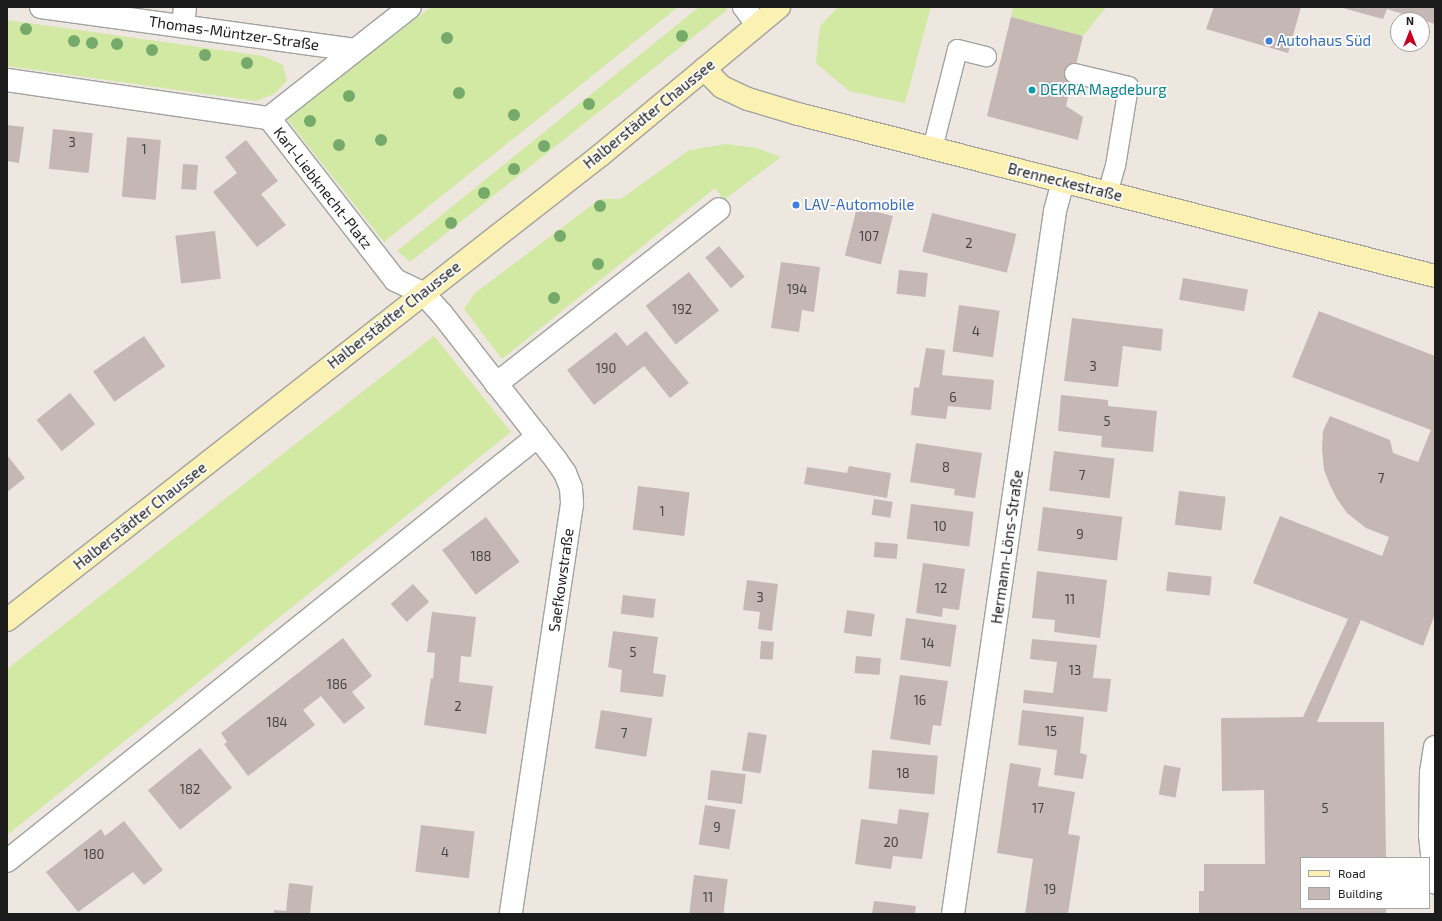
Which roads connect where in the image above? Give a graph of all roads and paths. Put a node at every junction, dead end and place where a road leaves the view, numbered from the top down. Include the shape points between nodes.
1 (41, 7) edge
2 (410, 7) edge
3 (744, 7) edge
4 (779, 7) edge
5 (184, 17) edge
6 (758, 24) junction
7 (355, 50) junction
8 (986, 56) dead end
9 (704, 69) junction
10 (1074, 73) dead end
11 (7, 80) edge
12 (269, 118) junction
13 (932, 148) junction
14 (1063, 182) junction
15 (1107, 193) junction
16 (719, 208) dead end
17 (1435, 276) edge
18 (423, 293) junction
19 (496, 384) junction
20 (538, 436) junction
21 (7, 620) edge
22 (1435, 747) edge
23 (7, 861) edge
24 (1435, 883) edge
25 (511, 914) edge
26 (953, 914) edge

1 - 5 street, Thomas-Müntzer-Straße
2 - 7 street, Karl-Liebknecht-Platz
3 - 6 street
4 - 6 main road, Halberstädter Chaussee
5 - 7 street, Thomas-Müntzer-Straße
6 - 9 main road, Halberstädter Chaussee
7 - 12 street, Karl-Liebknecht-Platz
8 - 13 lane via 957,48
9 - 13 main road, Brenneckestraße via 722,87 748,99
9 - 18 main road, Halberstädter Chaussee via 602,154
10 - 15 lane via 1128,86 1115,165
11 - 12 street
12 - 18 street, Karl-Liebknecht-Platz via 395,280
13 - 14 main road, Brenneckestraße
14 - 15 main road, Brenneckestraße
14 - 26 street, Hermann-Löns-Straße via 1054,219
15 - 17 main road, Brenneckestraße
16 - 19 street
18 - 19 street, Saefkowstraße
18 - 21 main road, Halberstädter Chaussee
19 - 20 street, Saefkowstraße
20 - 23 street
20 - 25 street, Saefkowstraße via 565,473 571,488 572,504
22 - 24 street via 1431,774 1430,835

